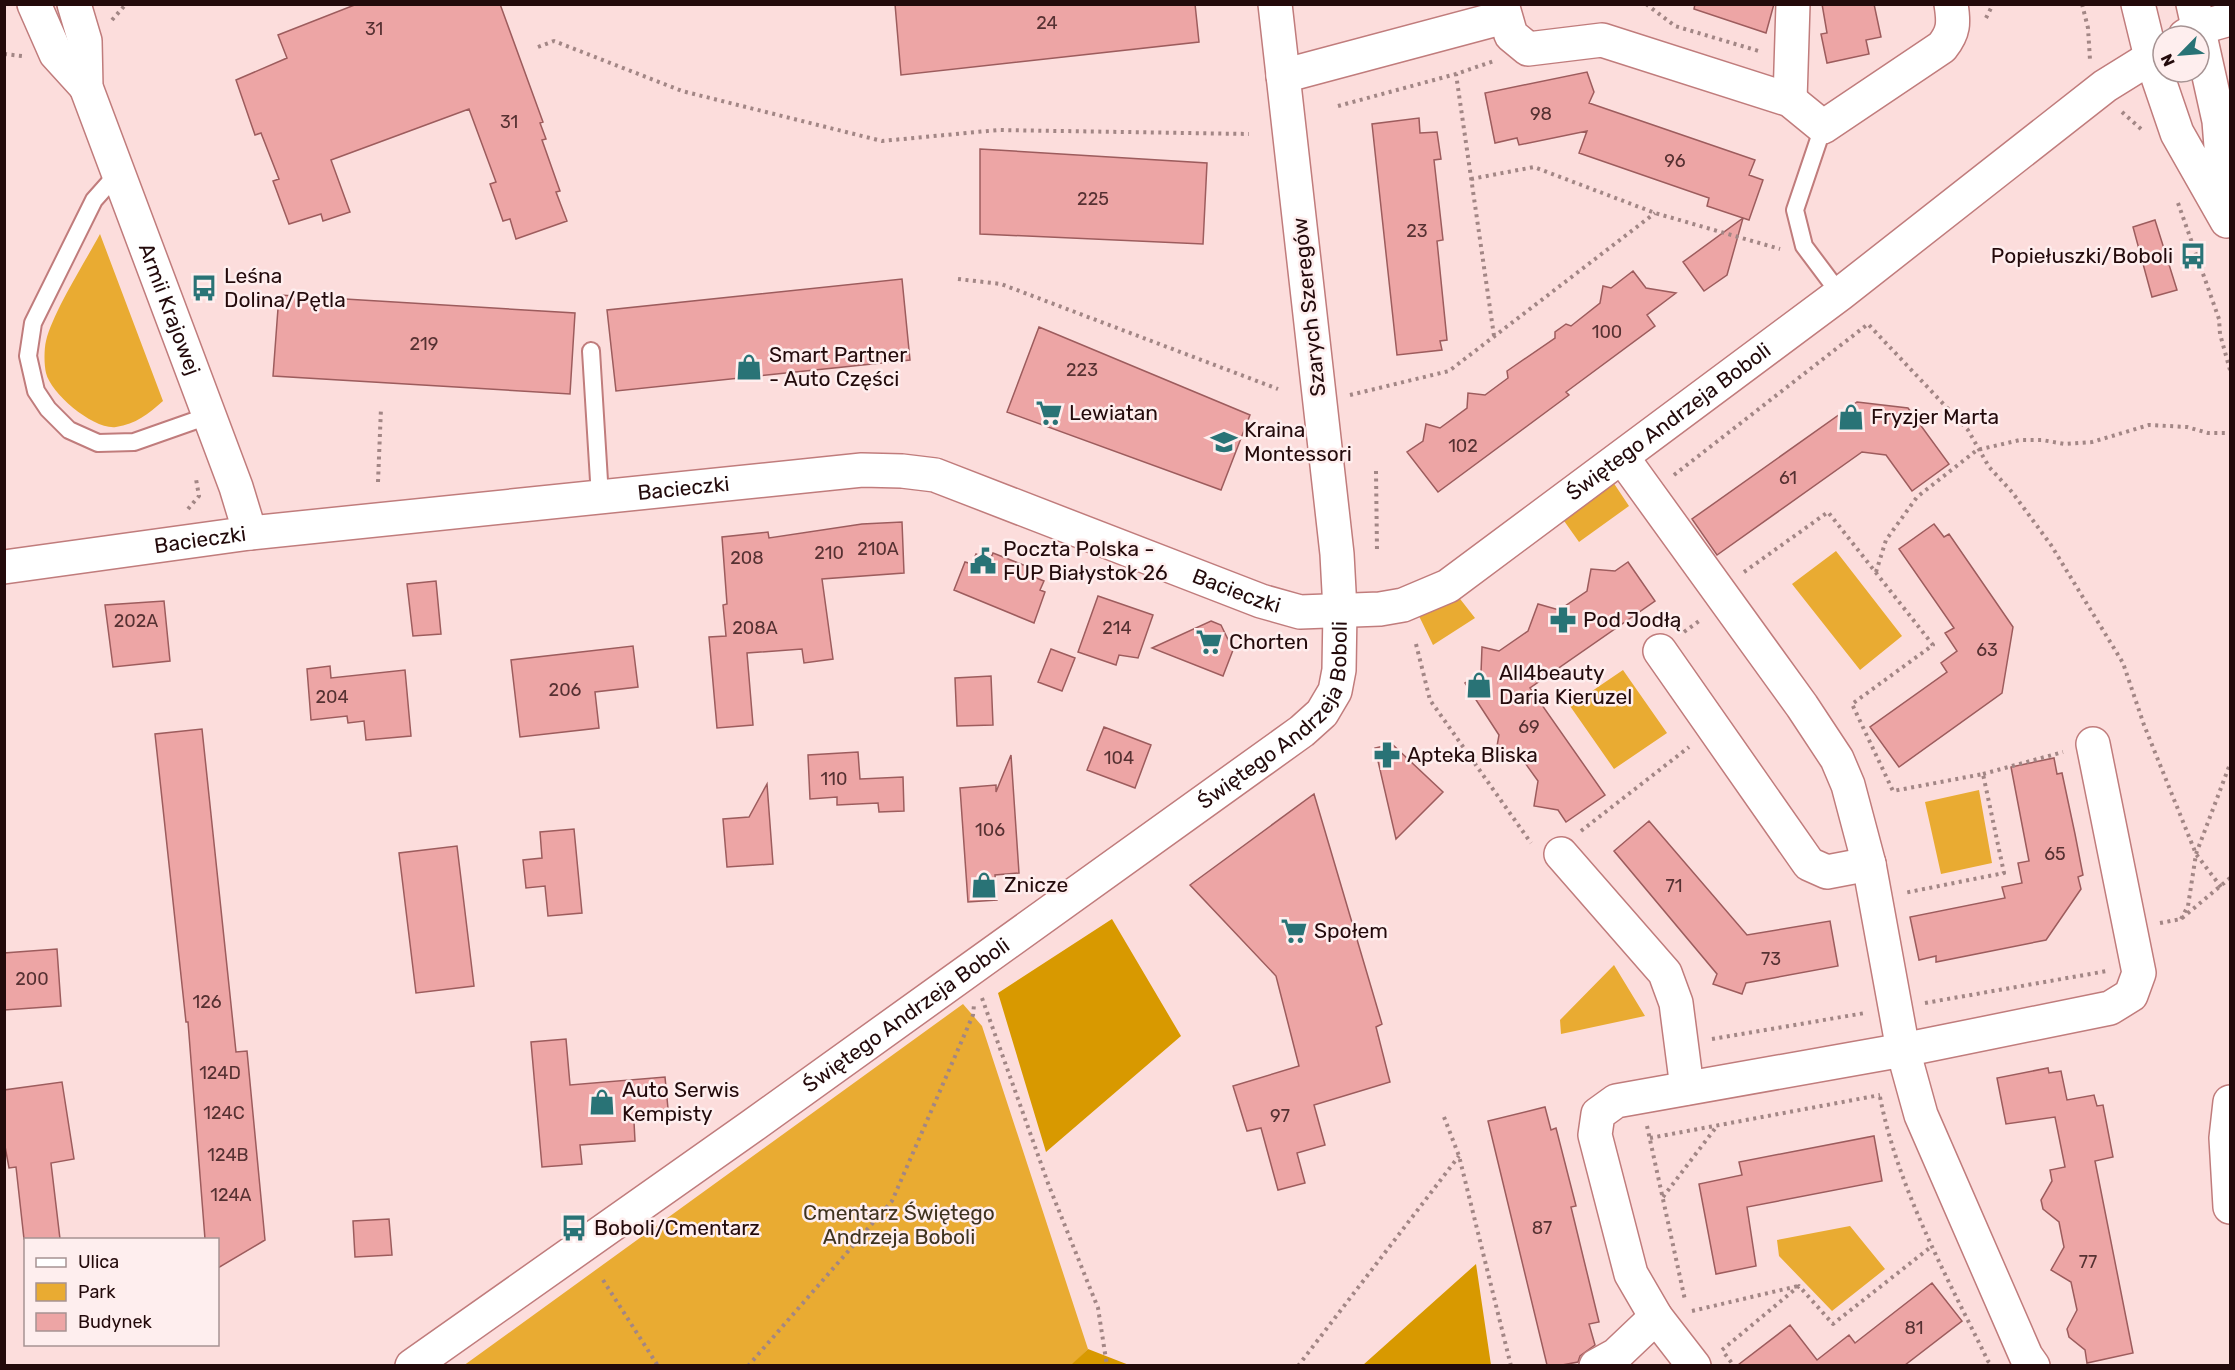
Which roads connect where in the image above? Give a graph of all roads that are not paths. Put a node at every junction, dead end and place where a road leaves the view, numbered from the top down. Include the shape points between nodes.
1 (34, 4) edge
2 (74, 4) edge
3 (1275, 4) edge
4 (1793, 4) edge
5 (1951, 4) edge
6 (2138, 4) edge
7 (1503, 11) edge
8 (2199, 18) edge
9 (2230, 19) edge
10 (2151, 38) edge
11 (2151, 57) edge
12 (1283, 76) junction
13 (2165, 84) edge
14 (86, 87) junction
15 (1790, 100) junction
16 (1823, 127) junction
17 (118, 173) junction
18 (2229, 227) edge
19 (1840, 294) junction
20 (591, 351) dead end
21 (208, 416) junction
22 (1622, 457) junction
23 (600, 497) junction
24 (250, 533) junction
25 (4, 567) edge
26 (1340, 610) junction
27 (1660, 651) road end
28 (2093, 744) road end
29 (1561, 854) road end
30 (1869, 864) junction
31 (1888, 1052) junction
32 (1688, 1088) junction
33 (2230, 1102) edge
34 (2230, 1207) edge
35 (1656, 1317) junction
36 (1711, 1353) edge
37 (412, 1365) edge
38 (1596, 1365) edge
39 (2033, 1365) edge

1 - 14 street, Armii Krajowej via 56,54
2 - 14 street, Armii Krajowej via 85,41
3 - 12 street, Szarych Szeregów
4 - 15 street
5 - 16 street via 1955,24 1942,47
6 - 10 street
7 - 12 street
7 - 15 street via 1511,35 1528,49 1602,40
8 - 9 street
8 - 18 street via 2219,121
11 - 19 street, Świętego Andrzeja Boboli via 2105,86
12 - 26 street, Szarych Szeregów
13 - 18 street via 2177,134
14 - 17 street, Armii Krajowej
15 - 16 street
16 - 19 lane via 1794,210 1804,246
17 - 21 street, Armii Krajowej
17 - 21 lane via 94,200 33,323 28,356 36,391 69,430 98,443 134,442
19 - 22 street, Świętego Andrzeja Boboli
20 - 23 lane
21 - 24 street, Armii Krajowej
22 - 26 street, Świętego Andrzeja Boboli via 1448,586 1403,605
22 - 30 street via 1803,706 1837,759
23 - 24 street, Bacieczki
23 - 26 street, Bacieczki via 862,470 935,475 1261,601 1300,612
24 - 25 street, Bacieczki
26 - 37 street, Świętego Andrzeja Boboli via 1340,670 1335,691 1322,713 1283,745
27 - 30 street via 1809,864 1827,872
28 - 31 street via 2139,973 2131,995 2110,1008
29 - 32 street via 1665,973 1676,1003
30 - 31 street
31 - 32 street
31 - 39 street via 1921,1115
32 - 35 street via 1616,1101 1598,1114 1595,1135 1631,1274
33 - 34 street via 2226,1138
35 - 36 street
35 - 38 street via 1616,1355

